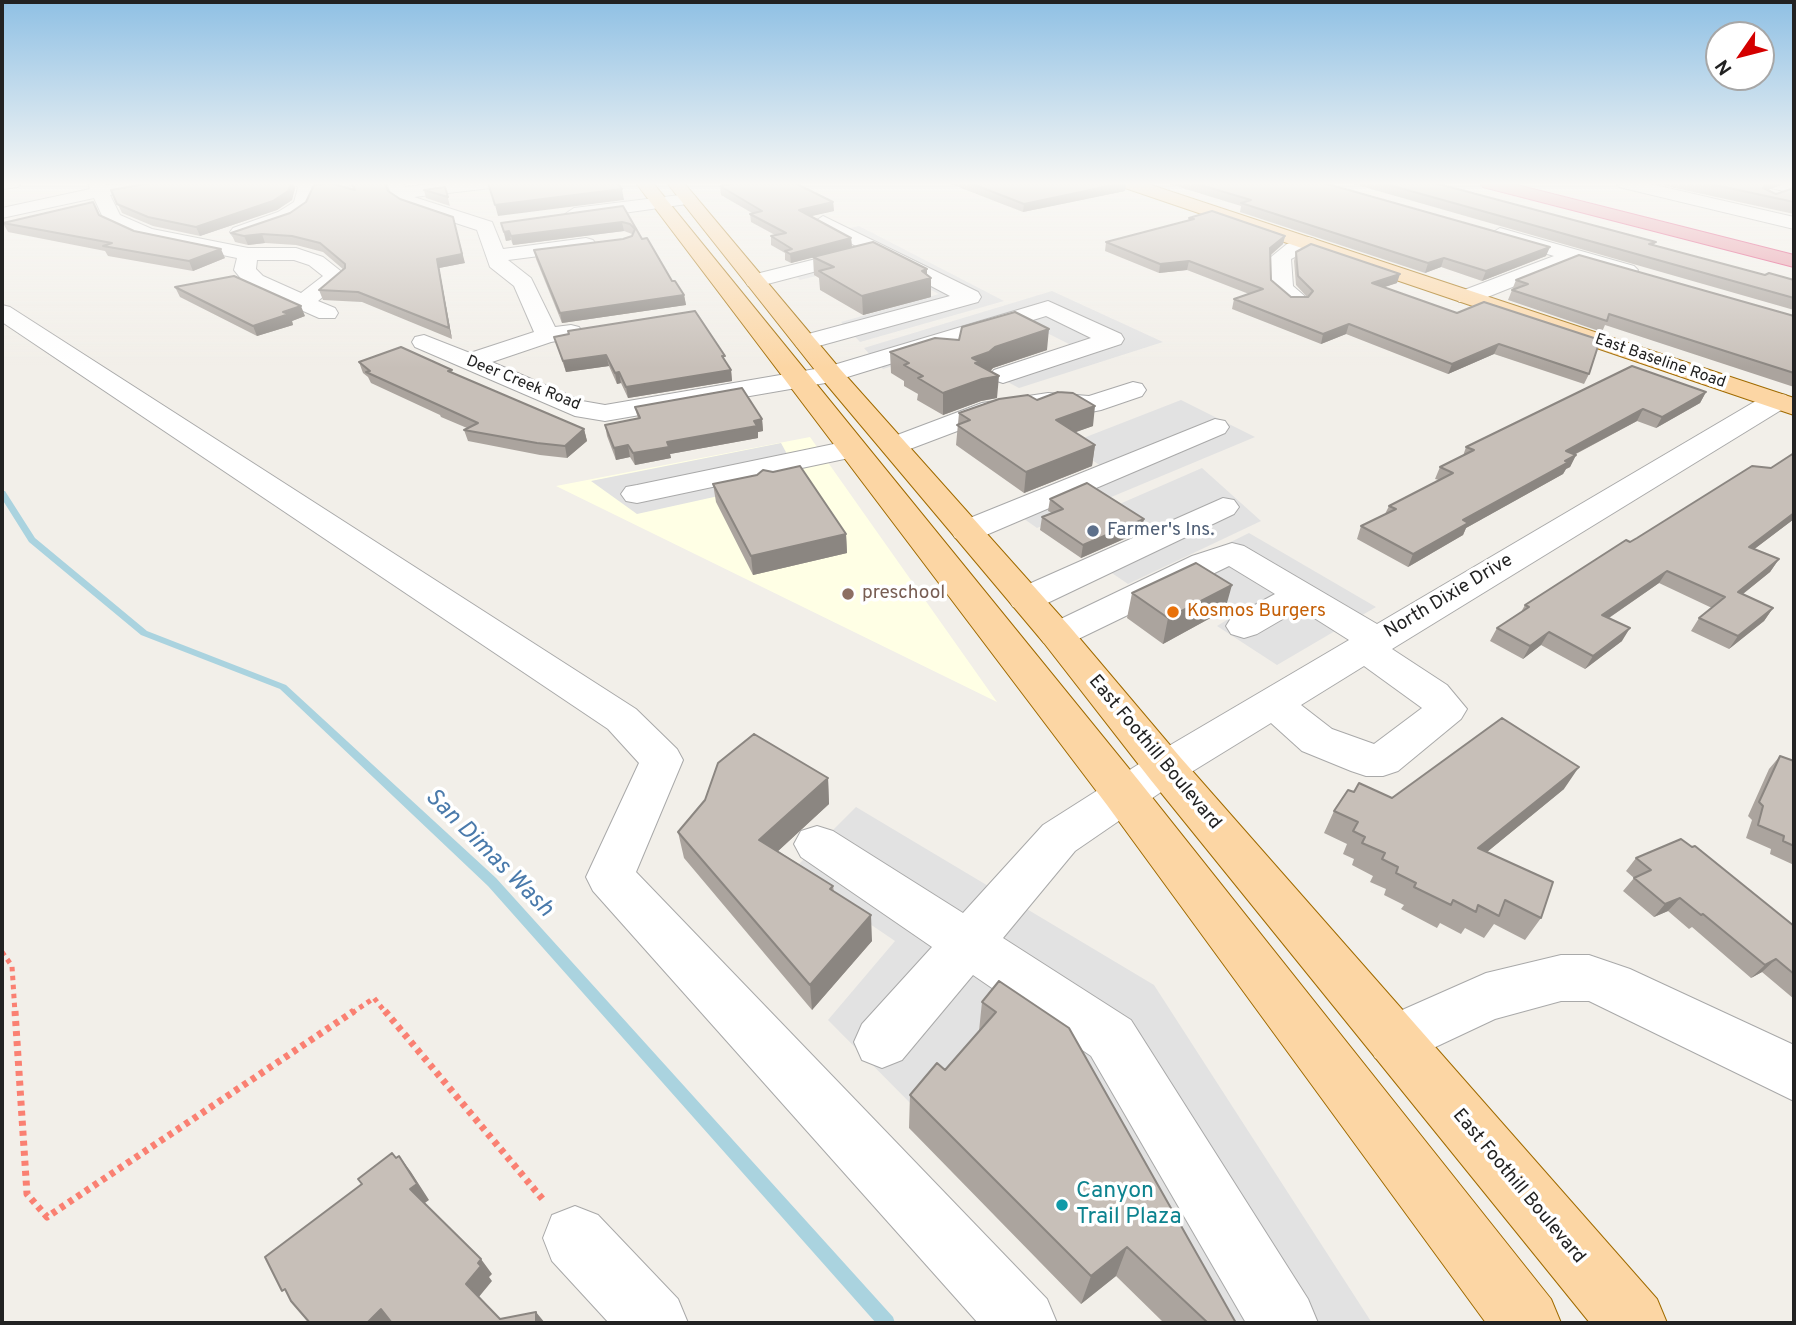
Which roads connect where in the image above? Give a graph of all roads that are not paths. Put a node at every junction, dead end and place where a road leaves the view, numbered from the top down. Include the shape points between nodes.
1 (209, 245) edge
2 (493, 245) edge
3 (581, 245) edge
4 (696, 245) edge
5 (726, 245) edge
6 (868, 245) edge
7 (1303, 245) edge
8 (1313, 245) edge
9 (1538, 245) edge
10 (1731, 245) edge
11 (1761, 245) edge
12 (878, 250) junction
13 (1794, 253) edge
14 (248, 254) junction
15 (1574, 255) junction
16 (494, 256) junction
17 (1794, 261) edge
18 (1652, 277) edge
19 (756, 281) junction
20 (1467, 297) junction
21 (1297, 299) edge
22 (303, 302) junction
23 (2, 312) edge
24 (327, 313) dead end
25 (1010, 320) junction
26 (598, 328) edge
27 (547, 335) junction
28 (424, 342) dead end
29 (806, 342) junction
30 (1074, 352) junction
31 (469, 362) junction
32 (831, 374) junction
33 (1003, 375) edge
34 (799, 380) junction
35 (1132, 390) dead end
36 (1785, 404) edge
37 (1215, 427) dead end
38 (894, 446) junction
39 (853, 449) junction
40 (637, 494) dead end
41 (1223, 507) dead end
42 (967, 531) junction
43 (1300, 594) junction
44 (1026, 599) junction
45 (1244, 626) dead end
46 (1057, 635) junction
47 (1370, 644) junction
48 (1273, 703) junction
49 (1144, 781) junction
50 (817, 844) dead end
51 (967, 944) junction
52 (1395, 1040) junction
53 (882, 1042) dead end
54 (1794, 1074) edge
55 (575, 1238) road end
56 (654, 1323) edge
57 (1023, 1323) edge
58 (1284, 1323) edge
59 (1527, 1323) edge
60 (1633, 1323) edge

1 - 14 street
2 - 16 street
3 - 16 street
4 - 34 main road, East Foothill Boulevard
5 - 19 main road, East Foothill Boulevard
6 - 12 street
7 - 21 street via 1281,257 1282,289
8 - 20 main road, East Baseline Road
9 - 15 street
10 - 17 highway
11 - 13 highway
12 - 19 street
12 - 29 street via 970,297
14 - 22 street via 246,270 255,281
14 - 22 street via 296,254 316,261 336,276
15 - 18 street
15 - 20 street
16 - 27 street via 500,267 523,283
19 - 29 main road, East Foothill Boulevard
20 - 36 main road, East Baseline Road
22 - 24 street
23 - 57 street via 622,719 662,761 610,877
25 - 30 street
25 - 30 street, Deer Creek Road via 1048,308 1112,339
25 - 32 street, Deer Creek Road
26 - 27 street
27 - 31 street
28 - 31 street, Deer Creek Road
29 - 32 main road, East Foothill Boulevard
30 - 33 street
31 - 34 street, Deer Creek Road via 575,408 605,413
32 - 34 street, Deer Creek Road
32 - 38 main road, East Foothill Boulevard
34 - 39 main road, East Foothill Boulevard
35 - 38 street via 1091,404 1048,401 992,410
36 - 47 street, North Dixie Drive
37 - 42 street
38 - 42 main road, East Foothill Boulevard
39 - 40 street
39 - 49 main road, East Foothill Boulevard
41 - 44 street
42 - 44 main road, East Foothill Boulevard
43 - 45 street
43 - 46 street via 1232,554 1204,563
43 - 47 street
44 - 46 main road, East Foothill Boulevard
46 - 49 main road, East Foothill Boulevard
47 - 48 street, North Dixie Drive
47 - 48 street via 1447,709 1383,760 1366,760 1317,740
48 - 49 street, North Dixie Drive
49 - 51 street, North Dixie Drive via 1059,838
49 - 52 main road, East Foothill Boulevard
49 - 59 main road, East Foothill Boulevard
50 - 51 street
51 - 53 street, North Dixie Drive
51 - 58 street via 1111,1038
52 - 54 street via 1486,997 1561,978 1589,978
52 - 60 main road, East Foothill Boulevard
55 - 56 street

